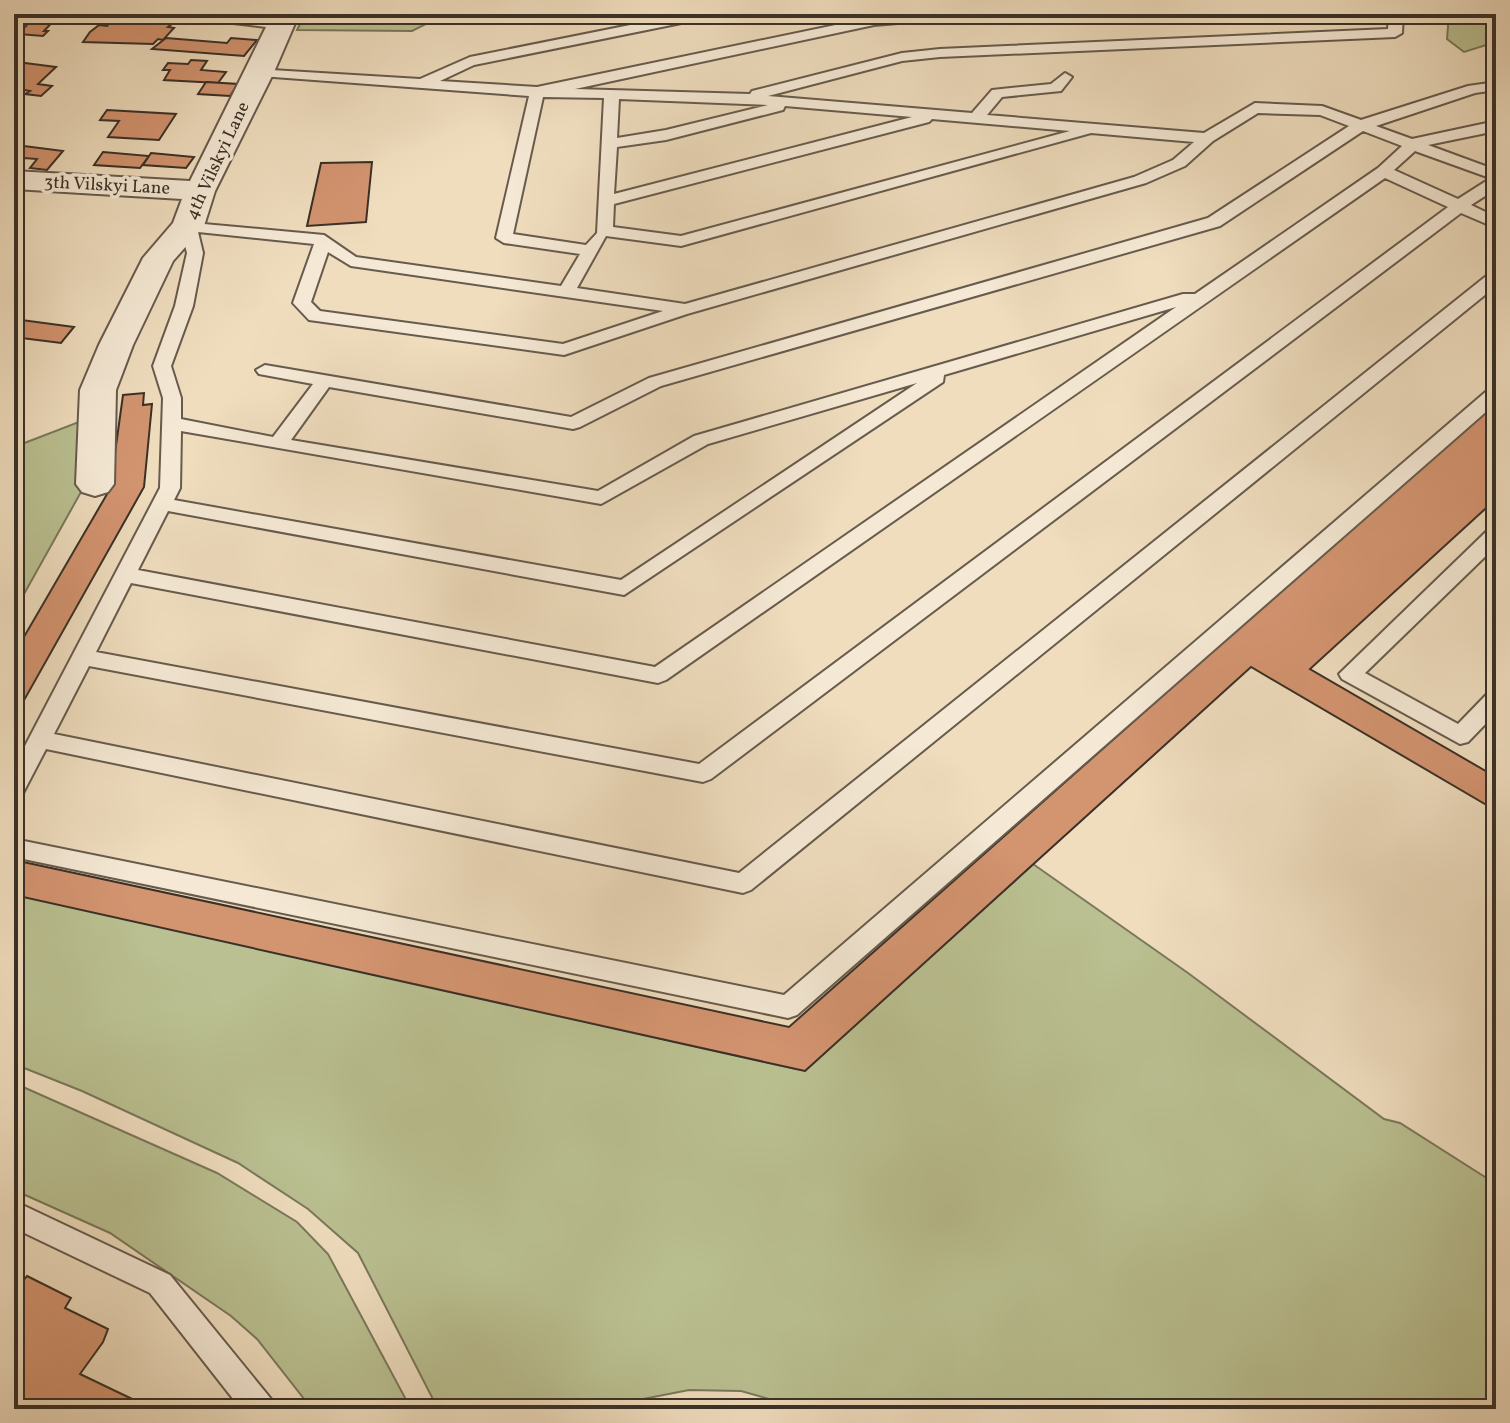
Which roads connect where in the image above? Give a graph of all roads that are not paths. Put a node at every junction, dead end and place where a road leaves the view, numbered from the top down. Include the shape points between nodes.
1 (218, 14) edge
2 (706, 14) edge
3 (957, 14) edge
4 (1396, 14) edge
5 (283, 17) edge
6 (260, 72) junction
7 (1065, 77) dead end
8 (420, 84) junction
9 (1496, 86) edge
10 (537, 92) junction
11 (612, 95) junction
12 (741, 98) junction
13 (795, 103) junction
14 (940, 115) junction
15 (976, 118) junction
16 (1362, 125) junction
17 (1496, 126) edge
18 (1096, 128) junction
19 (1207, 138) junction
20 (1414, 143) junction
21 (609, 144) junction
22 (1384, 171) junction
23 (1496, 175) edge
24 (14, 180) edge
25 (1496, 182) edge
26 (200, 191) junction
27 (605, 201) junction
28 (1459, 206) junction
29 (1496, 223) edge
30 (188, 226) junction
31 (604, 231) junction
32 (324, 240) junction
33 (591, 251) junction
34 (1496, 277) edge
35 (566, 292) junction
36 (1206, 293) junction
37 (686, 309) junction
38 (954, 366) junction
39 (265, 370) dead end
40 (325, 380) junction
41 (1496, 393) edge
42 (171, 423) junction
43 (278, 444) junction
44 (95, 484) dead end
45 (162, 504) junction
46 (1496, 534) edge
47 (126, 575) junction
48 (82, 657) junction
49 (1496, 699) edge
50 (40, 739) junction
51 (14, 789) edge
52 (14, 848) edge
53 (14, 1214) edge
54 (260, 1409) edge

1 - 5 street
2 - 8 lane via 470,61
3 - 10 lane via 874,21
4 - 12 lane via 1395,33 902,57
5 - 6 street, 4th Vilskyi Lane
6 - 8 lane
6 - 26 street, 4th Vilskyi Lane
7 - 15 lane via 1056,88 997,93
8 - 10 lane
9 - 16 lane
10 - 11 lane
10 - 33 lane via 504,238
11 - 12 lane
11 - 21 lane
12 - 13 lane
13 - 14 lane
13 - 21 lane
14 - 15 lane
14 - 27 lane
15 - 18 lane
16 - 19 lane via 1322,111 1255,108
16 - 20 lane
16 - 40 lane via 1214,222 655,382 573,423
17 - 20 lane
18 - 19 lane
18 - 31 lane via 681,241
19 - 37 lane via 1179,163 1140,180
20 - 22 lane
20 - 23 lane
21 - 27 lane
22 - 28 lane
22 - 36 lane
24 - 26 street, 3th Vilskyi Lane
25 - 28 lane
26 - 30 street, 4th Vilskyi Lane
27 - 31 lane
28 - 29 lane
28 - 48 lane via 703,773
30 - 32 lane
30 - 42 lane via 195,253 184,306 162,366 172,398
30 - 44 street, 4th Vilskyi Lane via 159,258 98,390
31 - 33 lane
32 - 35 lane via 351,261
32 - 37 lane via 302,303 315,316 564,350
33 - 35 lane
34 - 50 lane via 743,883
35 - 37 lane
36 - 38 lane
36 - 47 lane via 658,675
38 - 43 lane via 701,440 601,498
38 - 45 lane via 624,588
39 - 40 lane
40 - 43 lane
41 - 52 lane via 788,1007
42 - 43 lane
42 - 45 lane via 170,488
45 - 47 lane
46 - 49 lane via 1350,674 1460,736
47 - 48 lane
48 - 50 lane
50 - 51 lane
53 - 54 lane via 160,1284

